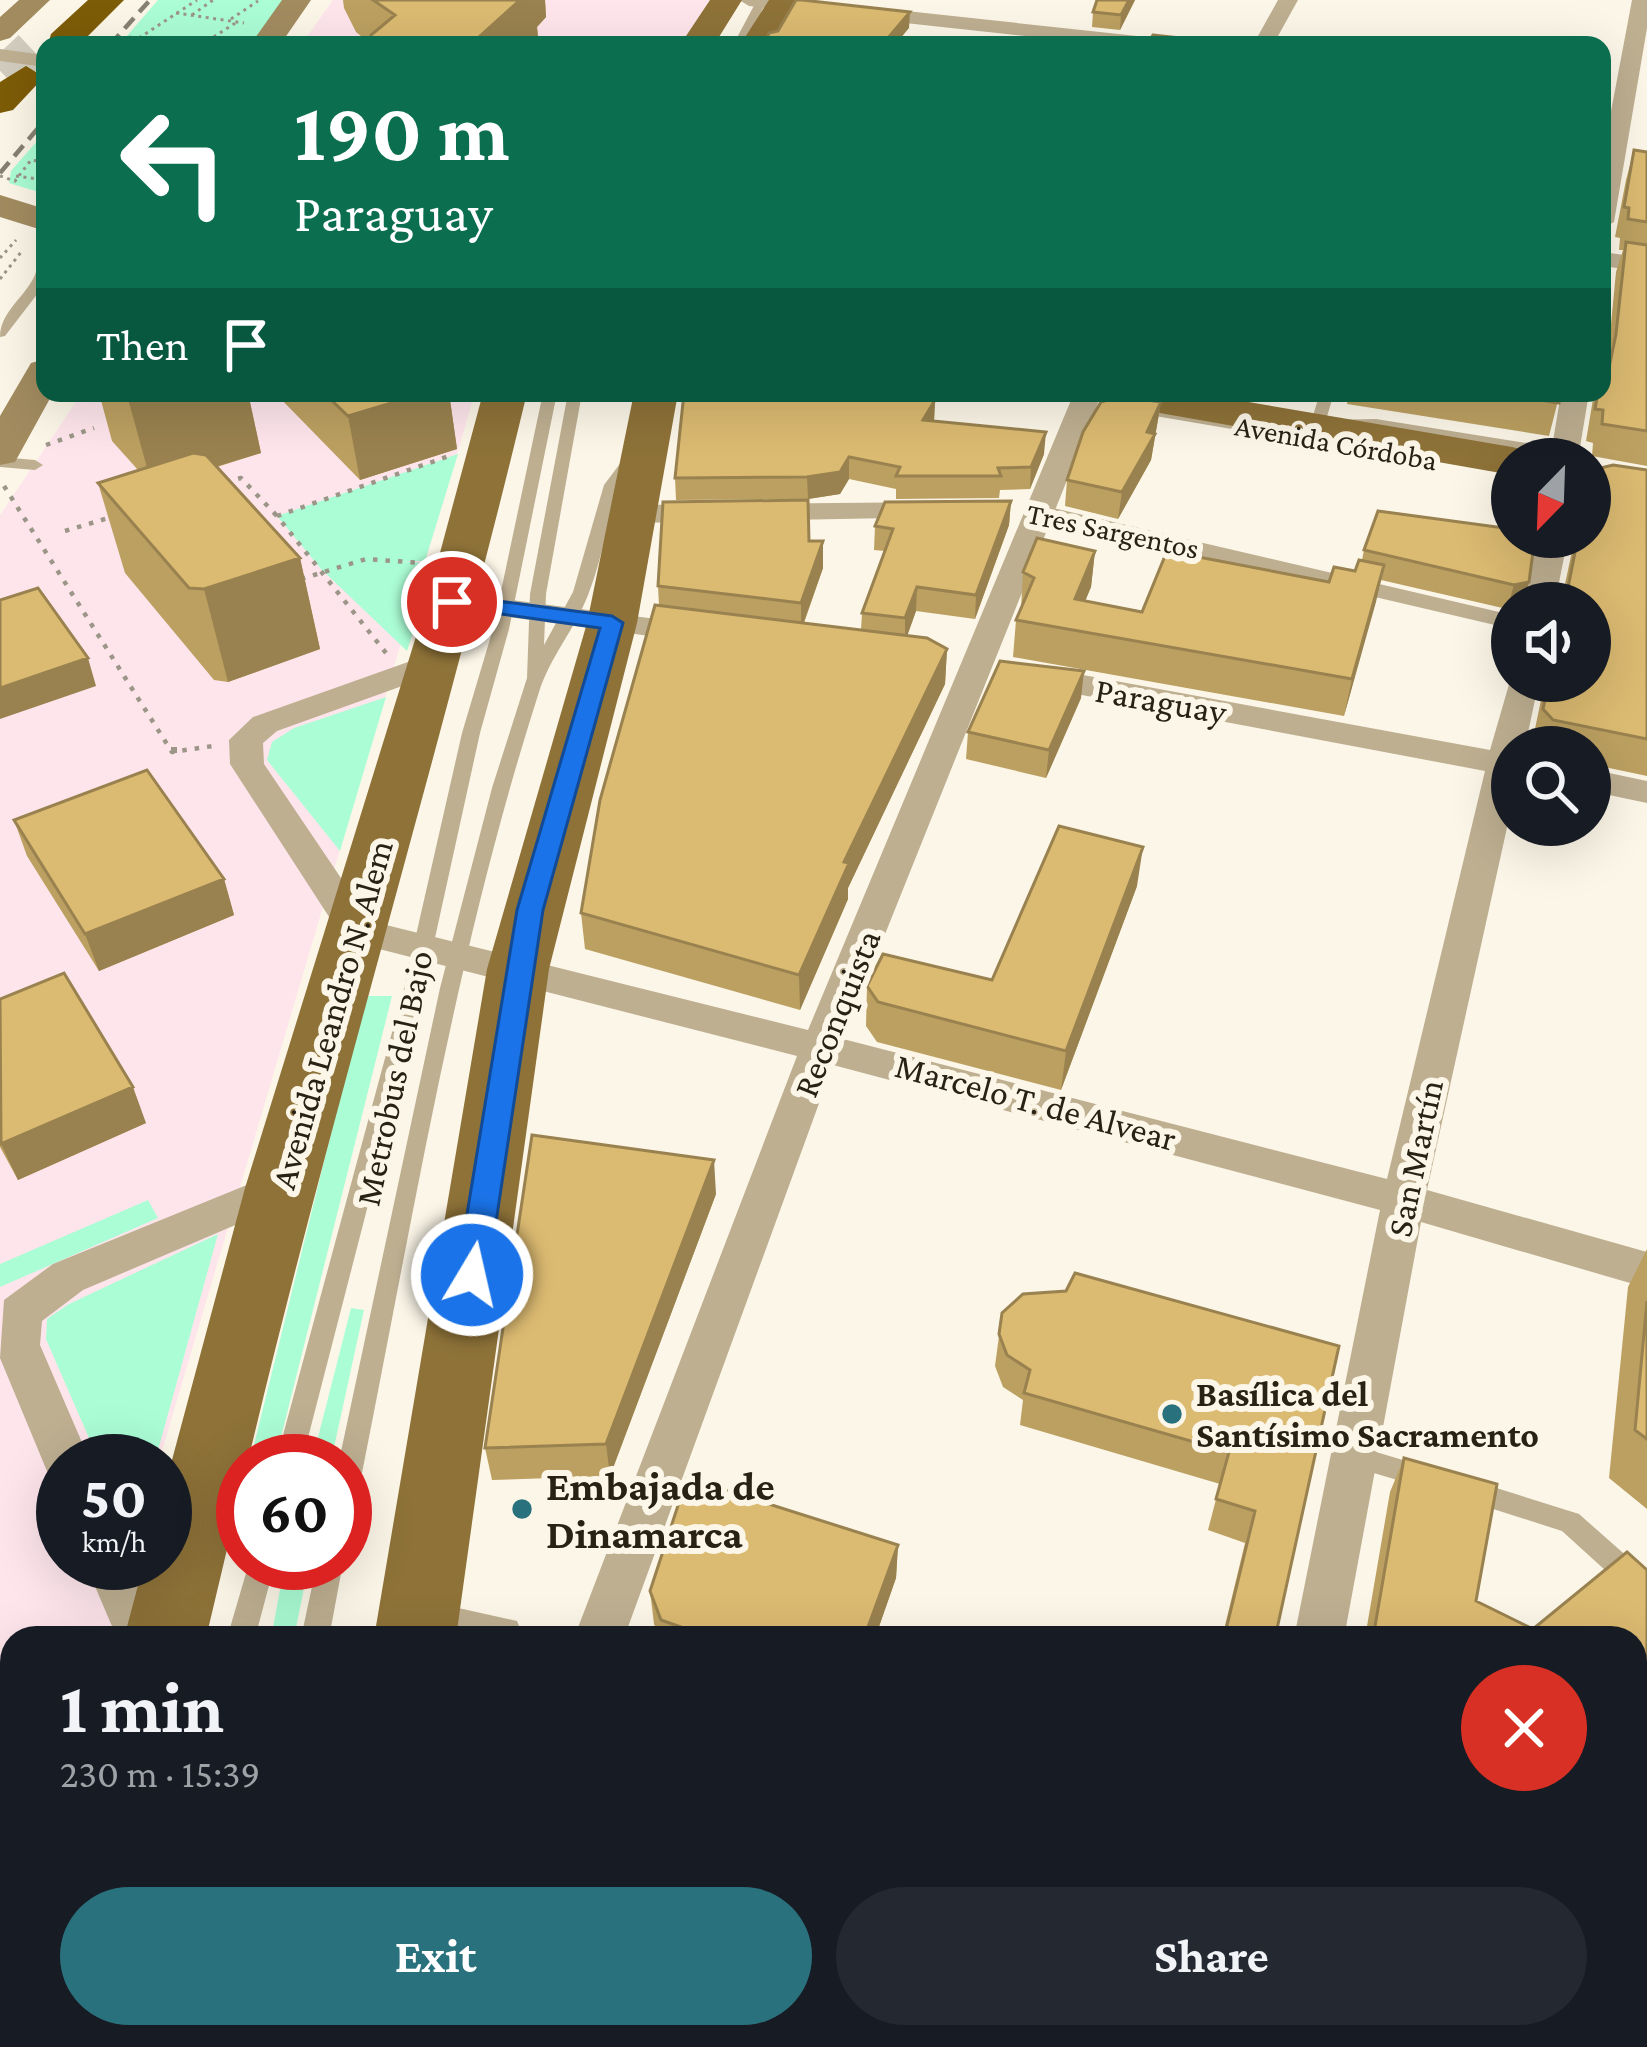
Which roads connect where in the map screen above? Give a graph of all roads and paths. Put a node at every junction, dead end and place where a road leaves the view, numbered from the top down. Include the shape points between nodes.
1 (18, 0) edge
2 (36, 0) edge
3 (85, 0) edge
4 (107, 0) edge
5 (196, 0) edge
6 (214, 0) edge
7 (297, 0) edge
8 (318, 0) edge
9 (726, 0) edge
10 (748, 0) edge
11 (947, 0) edge
12 (1288, 0) edge
13 (1642, 0) edge
14 (258, 1) edge
15 (773, 1) edge
16 (176, 14) junction
17 (191, 15) junction
18 (0, 16) edge
19 (931, 19) junction
20 (228, 20) junction
21 (237, 22) junction
22 (0, 32) edge
23 (261, 35) edge
24 (51, 36) edge
25 (61, 36) edge
26 (142, 36) edge
27 (215, 36) edge
28 (293, 36) edge
29 (703, 36) edge
30 (731, 36) edge
31 (746, 36) edge
32 (761, 36) edge
33 (918, 36) edge
34 (1085, 36) edge
35 (1268, 36) edge
36 (1624, 98) edge
37 (36, 161) edge
38 (1611, 172) edge
39 (36, 184) edge
40 (5, 197) edge
41 (34, 235) edge
42 (1611, 260) edge
43 (1647, 266) edge
44 (0, 279) edge
45 (36, 287) edge
46 (0, 333) edge
47 (36, 382) edge
48 (36, 392) edge
49 (504, 402) edge
50 (546, 402) edge
51 (573, 402) edge
52 (619, 402) edge
53 (1085, 402) edge
54 (1108, 402) edge
55 (1233, 402) edge
56 (1576, 402) edge
57 (1322, 409) edge
58 (652, 416) edge
59 (0, 423) edge
60 (1579, 438) edge
61 (1491, 448) edge
62 (466, 450) dead end
63 (1491, 455) edge
64 (9, 467) edge
65 (1491, 469) edge
66 (220, 484) edge
67 (968, 511) edge
68 (1026, 511) junction
69 (122, 514) edge
70 (634, 514) junction
71 (277, 516) junction
72 (65, 531) dead end
73 (321, 569) junction
74 (287, 585) edge
75 (464, 591) junction
76 (573, 617) junction
77 (1491, 617) edge
78 (725, 636) edge
79 (941, 661) edge
80 (979, 665) junction
81 (418, 669) junction
82 (533, 682) junction
83 (246, 740) junction
84 (1491, 761) edge
85 (1611, 784) edge
86 (1647, 792) edge
87 (1491, 838) edge
88 (439, 951) junction
89 (821, 1045) junction
90 (279, 1188) junction
91 (1403, 1198) junction
92 (1647, 1270) edge
93 (14, 1309) edge
94 (54, 1434) edge
95 (297, 1434) edge
96 (355, 1434) edge
97 (1356, 1457) junction
98 (122, 1590) edge
99 (254, 1590) edge
100 (325, 1590) edge
101 (1647, 1591) edge
102 (137, 1626) edge
103 (168, 1626) edge
104 (244, 1626) edge
105 (317, 1626) edge
106 (417, 1626) edge
107 (603, 1626) edge
108 (1321, 1626) edge

1 - 18 main road
2 - 22 main road
3 - 24 highway
4 - 25 highway
5 - 16 path
6 - 17 path
7 - 23 main road
8 - 28 main road
9 - 29 main road
10 - 15 street
10 - 30 lane
11 - 19 street
12 - 35 street
13 - 36 street
14 - 20 path
15 - 19 street
15 - 31 lane
15 - 32 main road
16 - 17 path
16 - 26 path
17 - 20 path
19 - 33 street
19 - 34 street
20 - 21 path
21 - 23 path
21 - 27 path
36 - 38 street
37 - 40 path
39 - 40 path
40 - 41 main road
41 - 44 path
42 - 43 street
45 - 46 lane
47 - 59 main road
48 - 64 main road
49 - 75 main road, Avenida Leandro N. Alem
50 - 75 lane, Metrobus del Bajo
51 - 76 lane, Metrobus del Bajo via 554,489
52 - 58 main road via 620,412
53 - 68 street, Reconquista
54 - 65 lane, Avenida Córdoba
55 - 57 main road, Avenida Córdoba
56 - 60 street
57 - 61 lane
57 - 63 main road, Avenida Córdoba
58 - 70 main road, Avenida Leandro N. Alem
58 - 76 lane, Metrobus del Bajo via 611,478
62 - 71 path
64 - 83 path via 172,752
66 - 71 path via 241,478
67 - 70 street
68 - 77 street, Tres Sargentos
68 - 80 street, Reconquista
69 - 72 path
70 - 76 main road, Avenida Leandro N. Alem
71 - 73 path
73 - 74 path
73 - 75 path via 366,560
73 - 81 path
75 - 76 street
75 - 81 main road, Avenida Leandro N. Alem
75 - 88 lane, Metrobus del Bajo
76 - 78 street
76 - 82 lane, Metrobus del Bajo
76 - 82 lane, Metrobus del Bajo
76 - 88 main road, Avenida Leandro N. Alem
79 - 80 street, Paraguay
80 - 84 street, Paraguay
80 - 89 street, Reconquista
81 - 83 street via 265,724
81 - 88 main road, Avenida Leandro N. Alem
82 - 88 lane, Metrobus del Bajo
83 - 88 street via 247,764
85 - 86 street
87 - 91 street, San Martín
88 - 89 street, Marcelo T. de Alvear
88 - 90 main road, Avenida Leandro N. Alem
88 - 95 lane, Metrobus del Bajo
88 - 96 lane, Metrobus del Bajo
88 - 106 main road, Avenida Leandro N. Alem
89 - 91 street, Marcelo T. de Alvear
89 - 107 street, Reconquista
90 - 93 street via 68,1277
90 - 103 main road, Avenida Leandro N. Alem
91 - 92 street, Marcelo T. de Alvear
91 - 97 street, San Martín
93 - 94 street via 17,1346
97 - 101 lane via 1570,1522
97 - 108 street, San Martín
98 - 102 street
99 - 104 lane
100 - 105 lane

